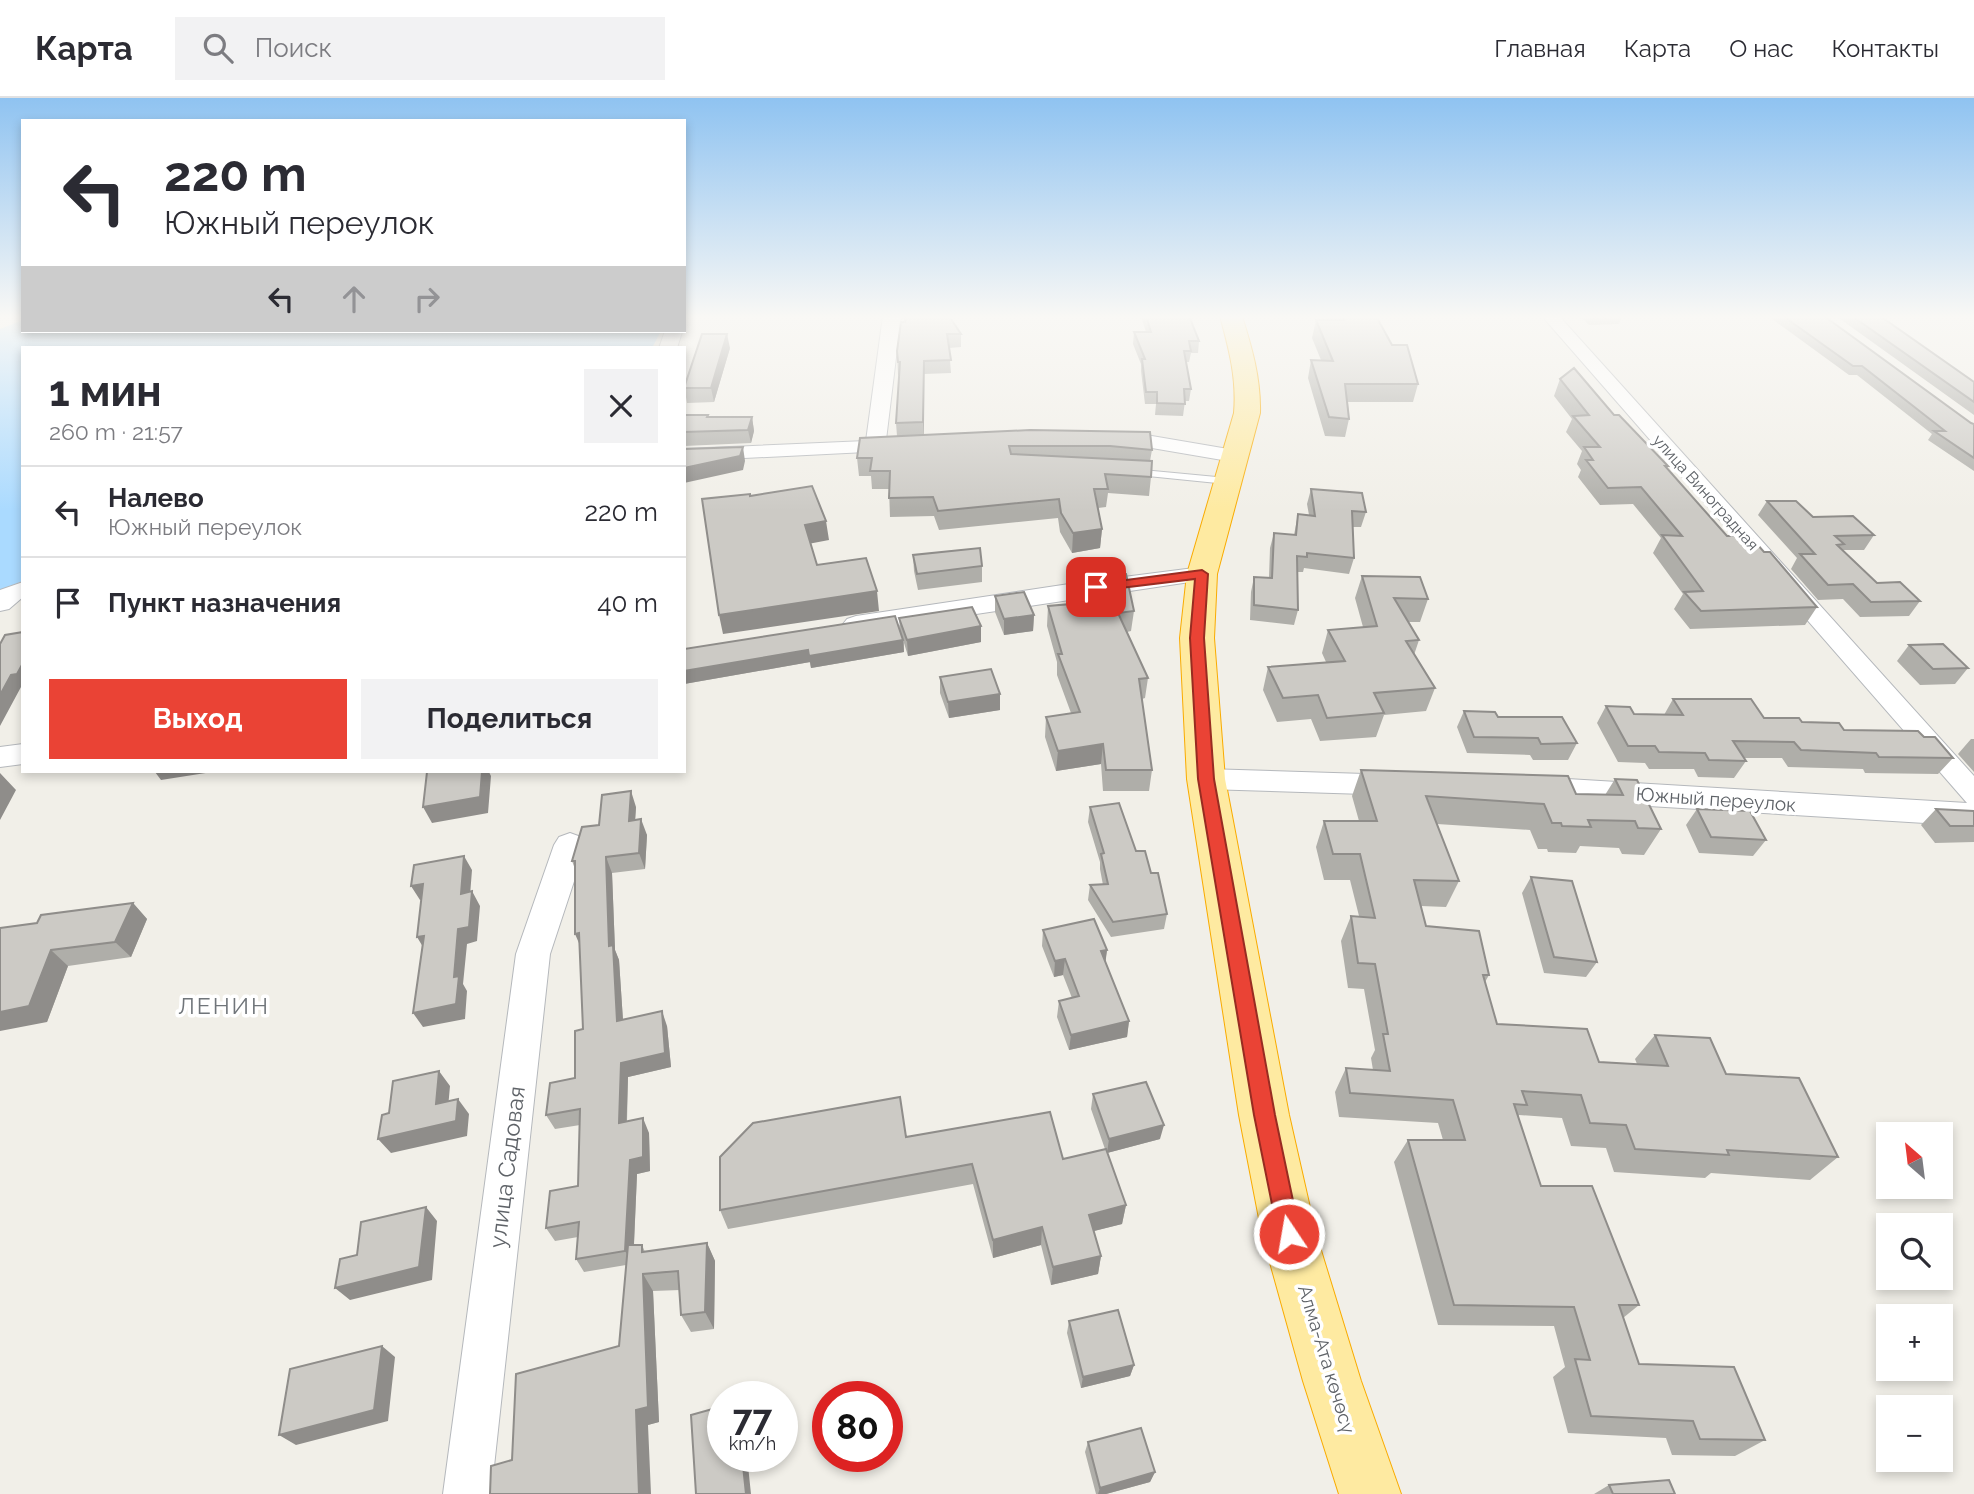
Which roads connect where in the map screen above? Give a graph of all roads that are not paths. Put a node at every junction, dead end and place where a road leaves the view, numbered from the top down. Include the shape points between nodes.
1 (884, 381) edge
2 (1248, 381) edge
3 (1608, 381) edge
4 (1094, 440) edge
5 (913, 445) edge
6 (875, 447) junction
7 (686, 455) edge
8 (1231, 469) junction
9 (1121, 471) edge
10 (1202, 574) junction
11 (835, 627) edge
12 (21, 754) edge
13 (0, 757) edge
14 (1206, 779) junction
15 (1421, 785) edge
16 (1505, 788) edge
17 (1974, 795) edge
18 (1974, 815) edge
19 (570, 845) dead end
20 (467, 1494) edge
21 (1370, 1494) edge

1 - 6 street
2 - 8 highway, Алма-Ата көчөсү via 1247,413
3 - 17 street, улица Виноградная
4 - 8 street via 1146,441
5 - 6 street
6 - 7 street
8 - 9 lane
8 - 10 highway, Алма-Ата көчөсү
10 - 11 street
10 - 14 highway, Алма-Ата көчөсү via 1197,638
12 - 13 street
14 - 15 street
14 - 21 highway, Алма-Ата көчөсү via 1289,1234
16 - 18 street, Южный переулок
19 - 20 street, улица Садовая via 533,954

